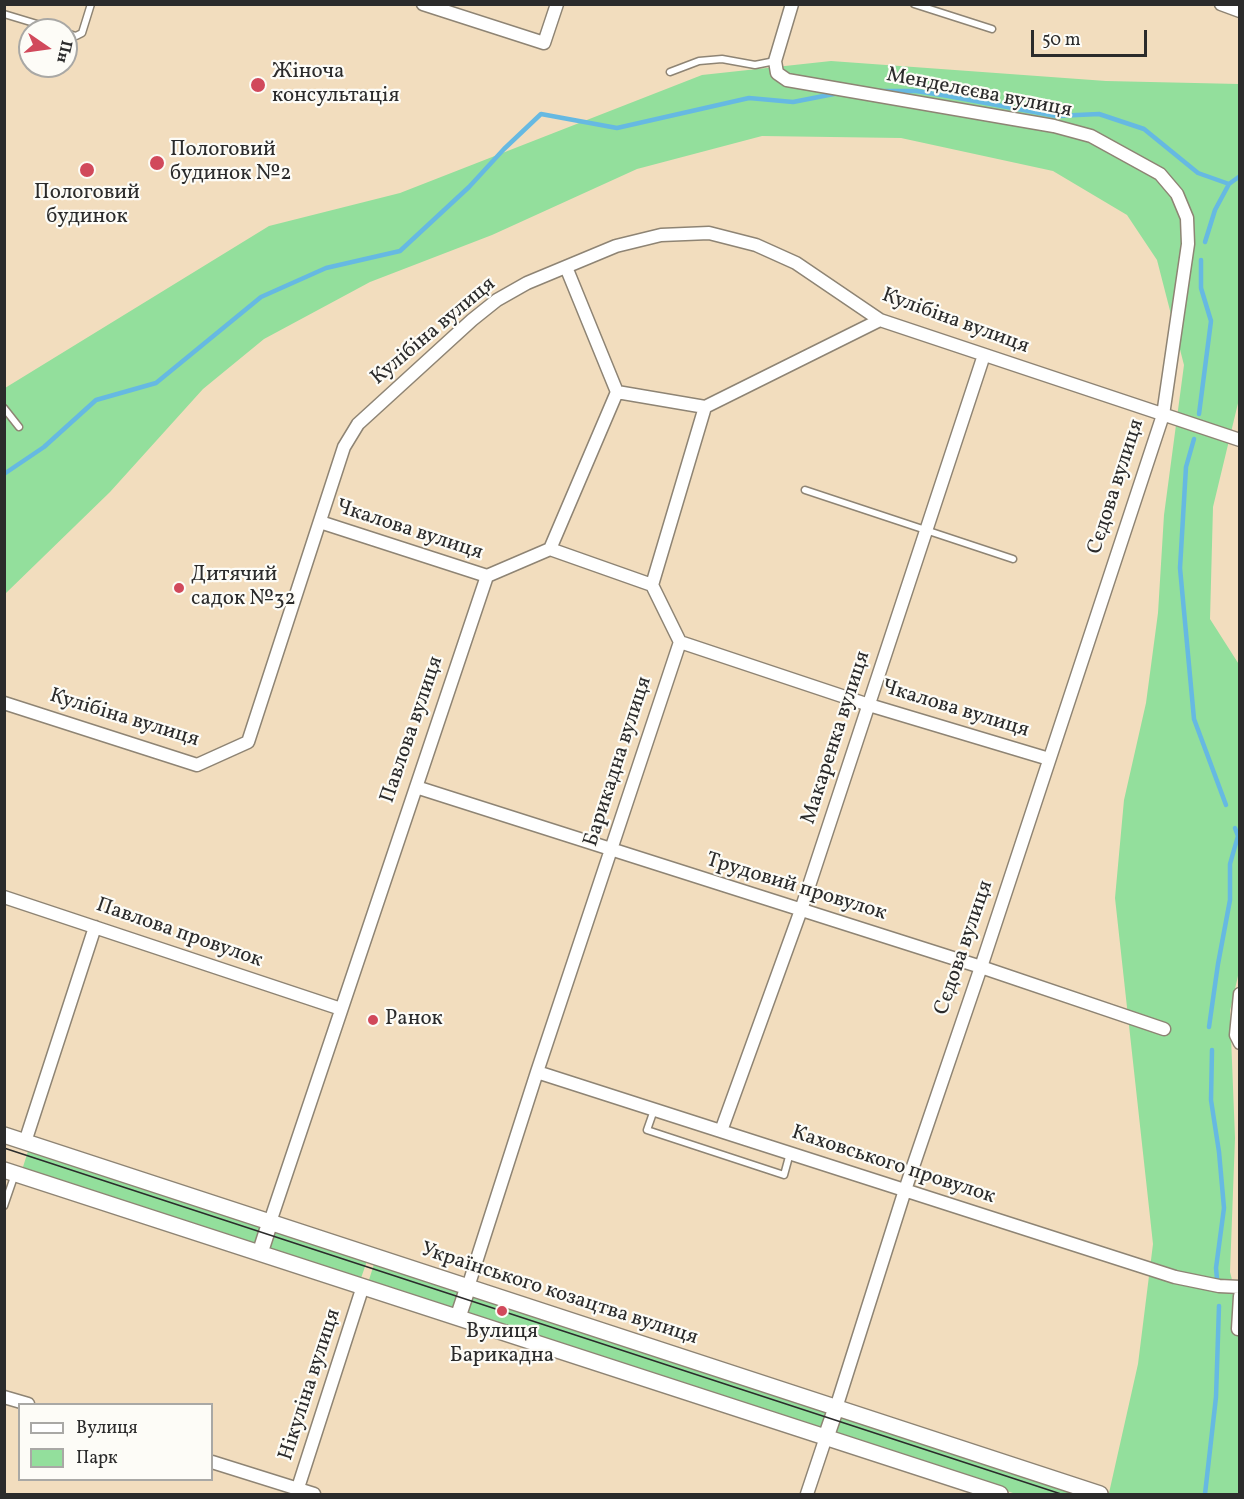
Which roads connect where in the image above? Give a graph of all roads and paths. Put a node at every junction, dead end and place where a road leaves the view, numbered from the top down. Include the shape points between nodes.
1 (91, 4) edge
2 (423, 4) edge
3 (557, 4) edge
4 (792, 4) edge
5 (914, 4) edge
6 (1221, 4) edge
7 (452, 9) edge
8 (1239, 10) edge
9 (992, 29) dead end
10 (78, 35) edge
11 (775, 61) junction
12 (670, 72) dead end
13 (566, 267) junction
14 (880, 320) junction
15 (984, 355) junction
16 (617, 392) junction
17 (705, 407) junction
18 (4, 408) edge
19 (1163, 415) junction
20 (20, 427) dead end
21 (1239, 440) edge
22 (805, 490) dead end
23 (320, 522) junction
24 (926, 530) junction
25 (550, 549) junction
26 (1013, 559) dead end
27 (487, 576) junction
28 (652, 585) junction
29 (680, 642) junction
30 (4, 703) edge
31 (868, 705) junction
32 (1049, 759) junction
33 (416, 787) junction
34 (612, 850) junction
35 (4, 897) edge
36 (801, 910) junction
37 (95, 927) junction
38 (981, 967) junction
39 (1239, 994) edge
40 (341, 1009) junction
41 (1164, 1029) dead end
42 (1239, 1043) edge
43 (537, 1072) junction
44 (654, 1109) junction
45 (721, 1131) junction
46 (4, 1135) edge
47 (25, 1142) junction
48 (790, 1154) junction
49 (10, 1171) edge
50 (904, 1190) junction
51 (4, 1206) edge
52 (270, 1222) junction
53 (260, 1253) junction
54 (363, 1286) junction
55 (468, 1287) junction
56 (1239, 1287) edge
57 (1239, 1296) edge
58 (458, 1317) junction
59 (1238, 1329) dead end
60 (4, 1397) edge
61 (25, 1403) edge
62 (836, 1408) junction
63 (826, 1437) junction
64 (213, 1462) edge
65 (297, 1492) edge
66 (314, 1494) edge
67 (807, 1494) edge
68 (1000, 1494) edge
69 (1100, 1494) edge

1 - 10 lane
2 - 7 street
3 - 7 street via 544,43
4 - 11 street
5 - 9 lane
6 - 8 street
11 - 12 lane via 755,65 699,61
11 - 19 street, Менделєєва вулиця via 777,73 787,80 1054,126 1090,136 1160,174 1177,194 1187,218 1188,244
13 - 14 street, Кулібіна вулиця via 616,246 661,236 709,233 756,245 796,262
13 - 16 street
13 - 23 street, Кулібіна вулиця via 497,300 358,424 344,447
14 - 15 street, Кулібіна вулиця
14 - 17 street
15 - 19 street, Кулібіна вулиця
15 - 24 street, Макаренка вулиця
16 - 17 street
16 - 25 street
17 - 28 street
18 - 20 lane
19 - 21 street, Кулібіна вулиця
19 - 32 street, Сєдова вулиця
22 - 24 lane
23 - 27 street, Чкалова вулиця
23 - 30 street, Кулібіна вулиця via 248,742 197,765
24 - 26 lane
24 - 31 street, Макаренка вулиця
25 - 27 street
25 - 28 street
27 - 33 street, Павлова вулиця
28 - 29 street
29 - 31 street, Чкалова вулиця
29 - 34 street, Барикадна вулиця
31 - 32 street, Чкалова вулиця
31 - 36 street, Макаренка вулиця
32 - 38 street, Сєдова вулиця
33 - 34 street, Трудовий провулок
33 - 40 street, Павлова вулиця
34 - 36 street, Трудовий провулок
34 - 43 street, Барикадна вулиця
35 - 37 street, Павлова провулок
36 - 38 street, Трудовий провулок
36 - 45 street, Макаренка вулиця
37 - 40 street, Павлова провулок
37 - 47 street
38 - 41 street, Трудовий провулок
38 - 50 street, Сєдова вулиця
39 - 42 street
40 - 52 street, Павлова вулиця
43 - 44 street, Каховського провулок
43 - 55 street, Барикадна вулиця
44 - 45 street, Каховського провулок
44 - 48 lane via 647,1130 784,1174
45 - 48 street, Каховського провулок
46 - 47 street, Українського козацтва вулиця
47 - 52 street, Українського козацтва вулиця
48 - 50 street, Каховського провулок
49 - 51 lane
49 - 53 street
50 - 56 street, Каховського провулок via 1175,1277
50 - 62 street, Сєдова вулиця
52 - 53 street, Павлова вулиця
52 - 55 street, Українського козацтва вулиця
53 - 54 street
54 - 58 street
54 - 65 street, Нікуліна вулиця
55 - 58 street, Барикадна вулиця
55 - 62 street, Українського козацтва вулиця
57 - 59 street
58 - 63 street
60 - 61 street
62 - 63 street, Сєдова вулиця
62 - 69 street, Українського козацтва вулиця
63 - 67 street, Сєдова вулиця
63 - 68 street
64 - 65 street
65 - 66 street

